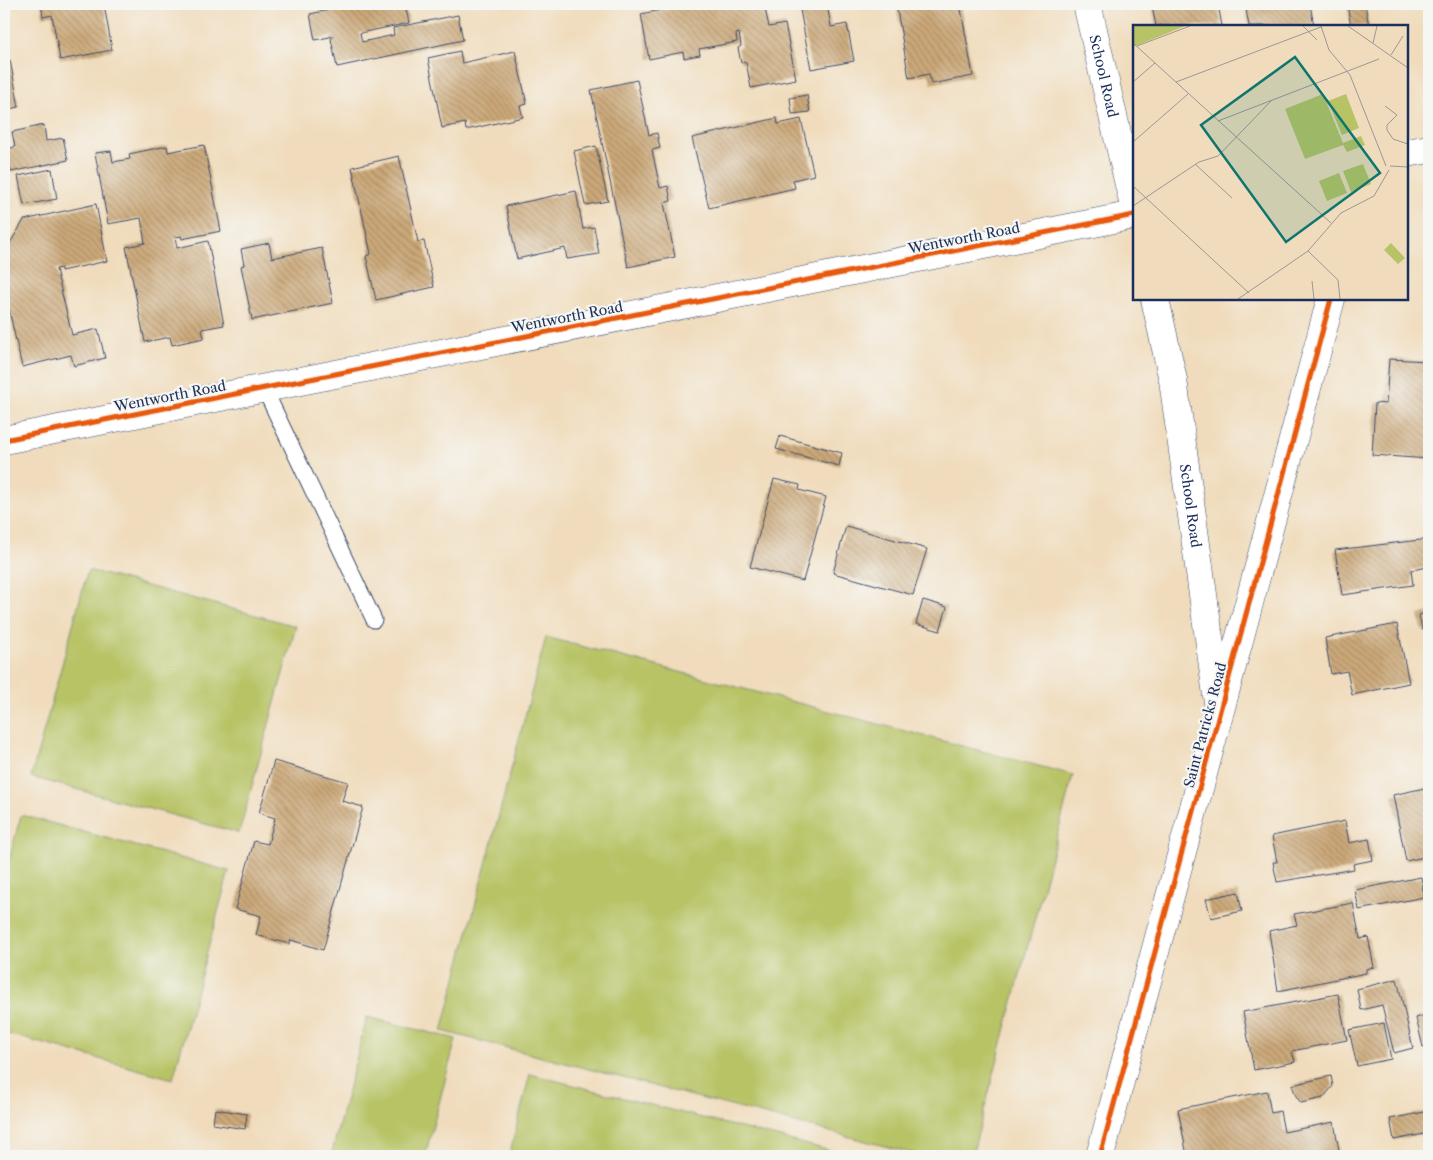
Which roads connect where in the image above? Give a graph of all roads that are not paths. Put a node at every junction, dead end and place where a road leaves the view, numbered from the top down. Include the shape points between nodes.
1 (1087, 4) edge
2 (1429, 149) edge
3 (1408, 153) edge
4 (1133, 202) edge
5 (1133, 216) edge
6 (1155, 300) edge
7 (1331, 300) edge
8 (264, 388) junction
9 (4, 440) edge
10 (374, 620) dead end
11 (1219, 714) junction
12 (1100, 1156) edge

1 - 4 street, School Road
2 - 3 street
5 - 8 street, Wentworth Road
6 - 11 street, School Road via 1172,380
7 - 11 street, Saint Patricks Road
8 - 9 street, Wentworth Road
8 - 10 lane
11 - 12 street, Saint Patricks Road

